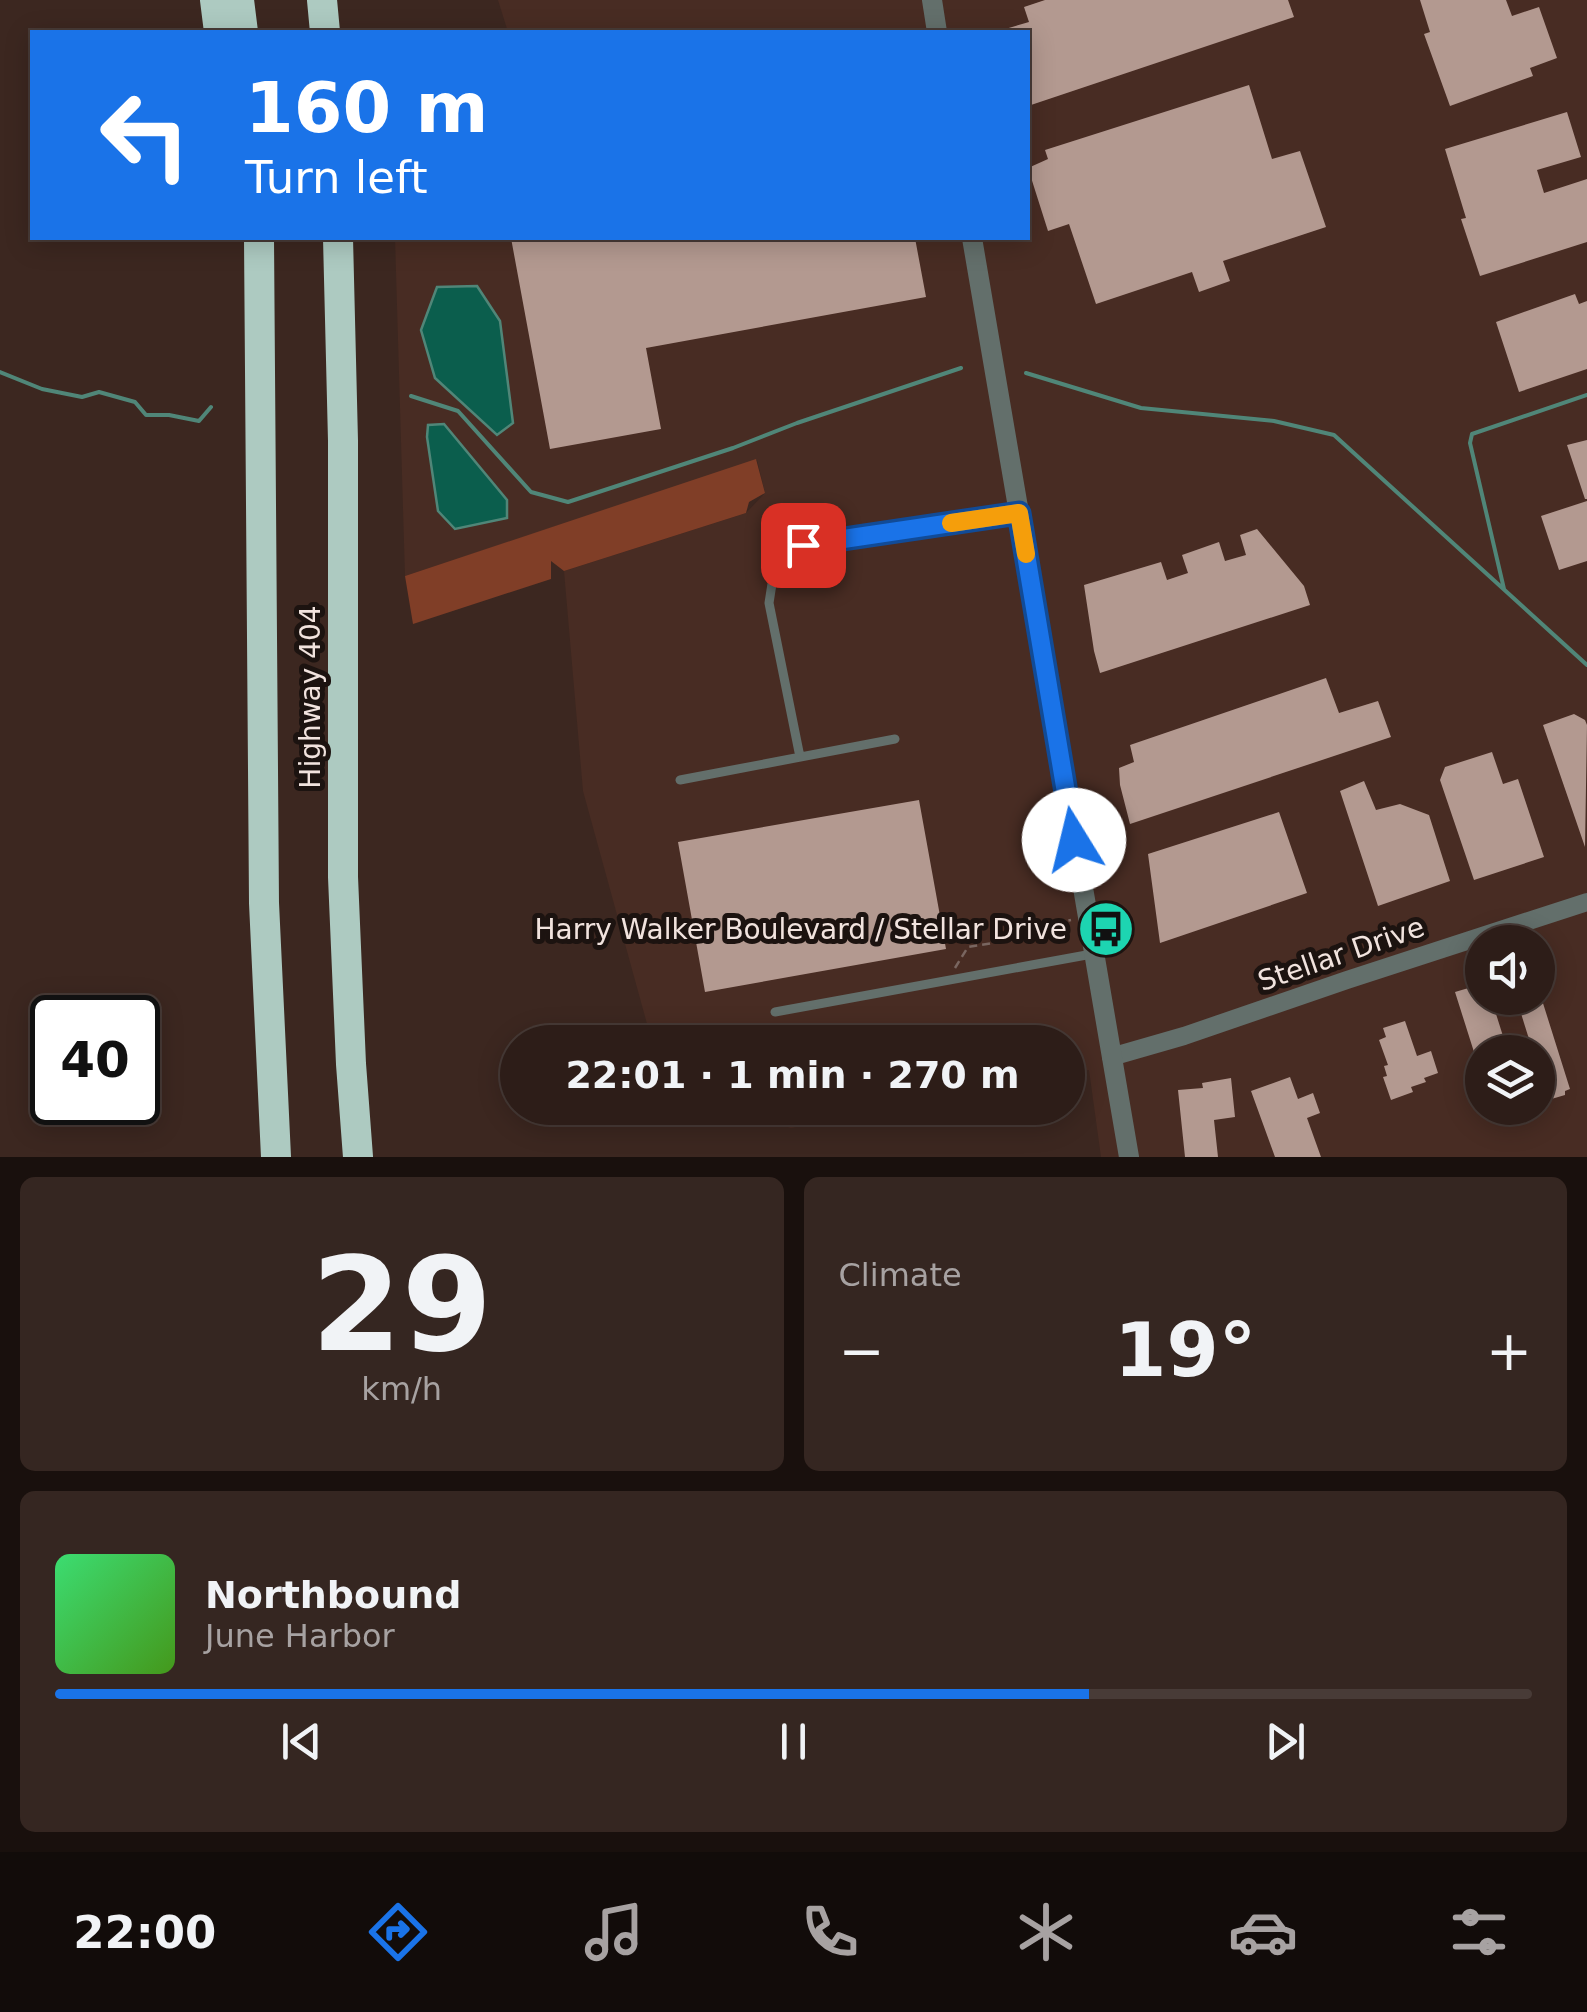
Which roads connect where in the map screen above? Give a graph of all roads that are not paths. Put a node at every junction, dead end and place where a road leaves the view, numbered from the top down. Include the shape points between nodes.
1 (215, 0) edge
2 (239, 0) edge
3 (322, 0) edge
4 (932, 0) edge
5 (219, 30) edge
6 (242, 30) edge
7 (325, 30) edge
8 (937, 30) edge
9 (240, 240) edge
10 (259, 240) edge
11 (338, 240) edge
12 (972, 240) edge
13 (259, 358) junction
14 (1019, 513) junction
15 (896, 739) dead end
16 (800, 758) junction
17 (680, 780) dead end
18 (1587, 902) edge
19 (1094, 954) junction
20 (775, 1012) dead end
21 (1112, 1057) junction
22 (276, 1157) edge
23 (358, 1157) edge
24 (1128, 1157) edge

1 - 5 highway
2 - 6 highway
3 - 7 highway
4 - 8 street
9 - 13 highway
10 - 13 highway, Highway 404
11 - 23 highway, Highway 404 via 343,877
12 - 14 street
13 - 22 highway, Highway 404 via 264,904
14 - 16 lane via 803,545 774,571 770,602
14 - 19 street
15 - 16 lane
16 - 17 lane
18 - 21 street, Stellar Drive
19 - 20 lane
19 - 21 street
21 - 24 street

